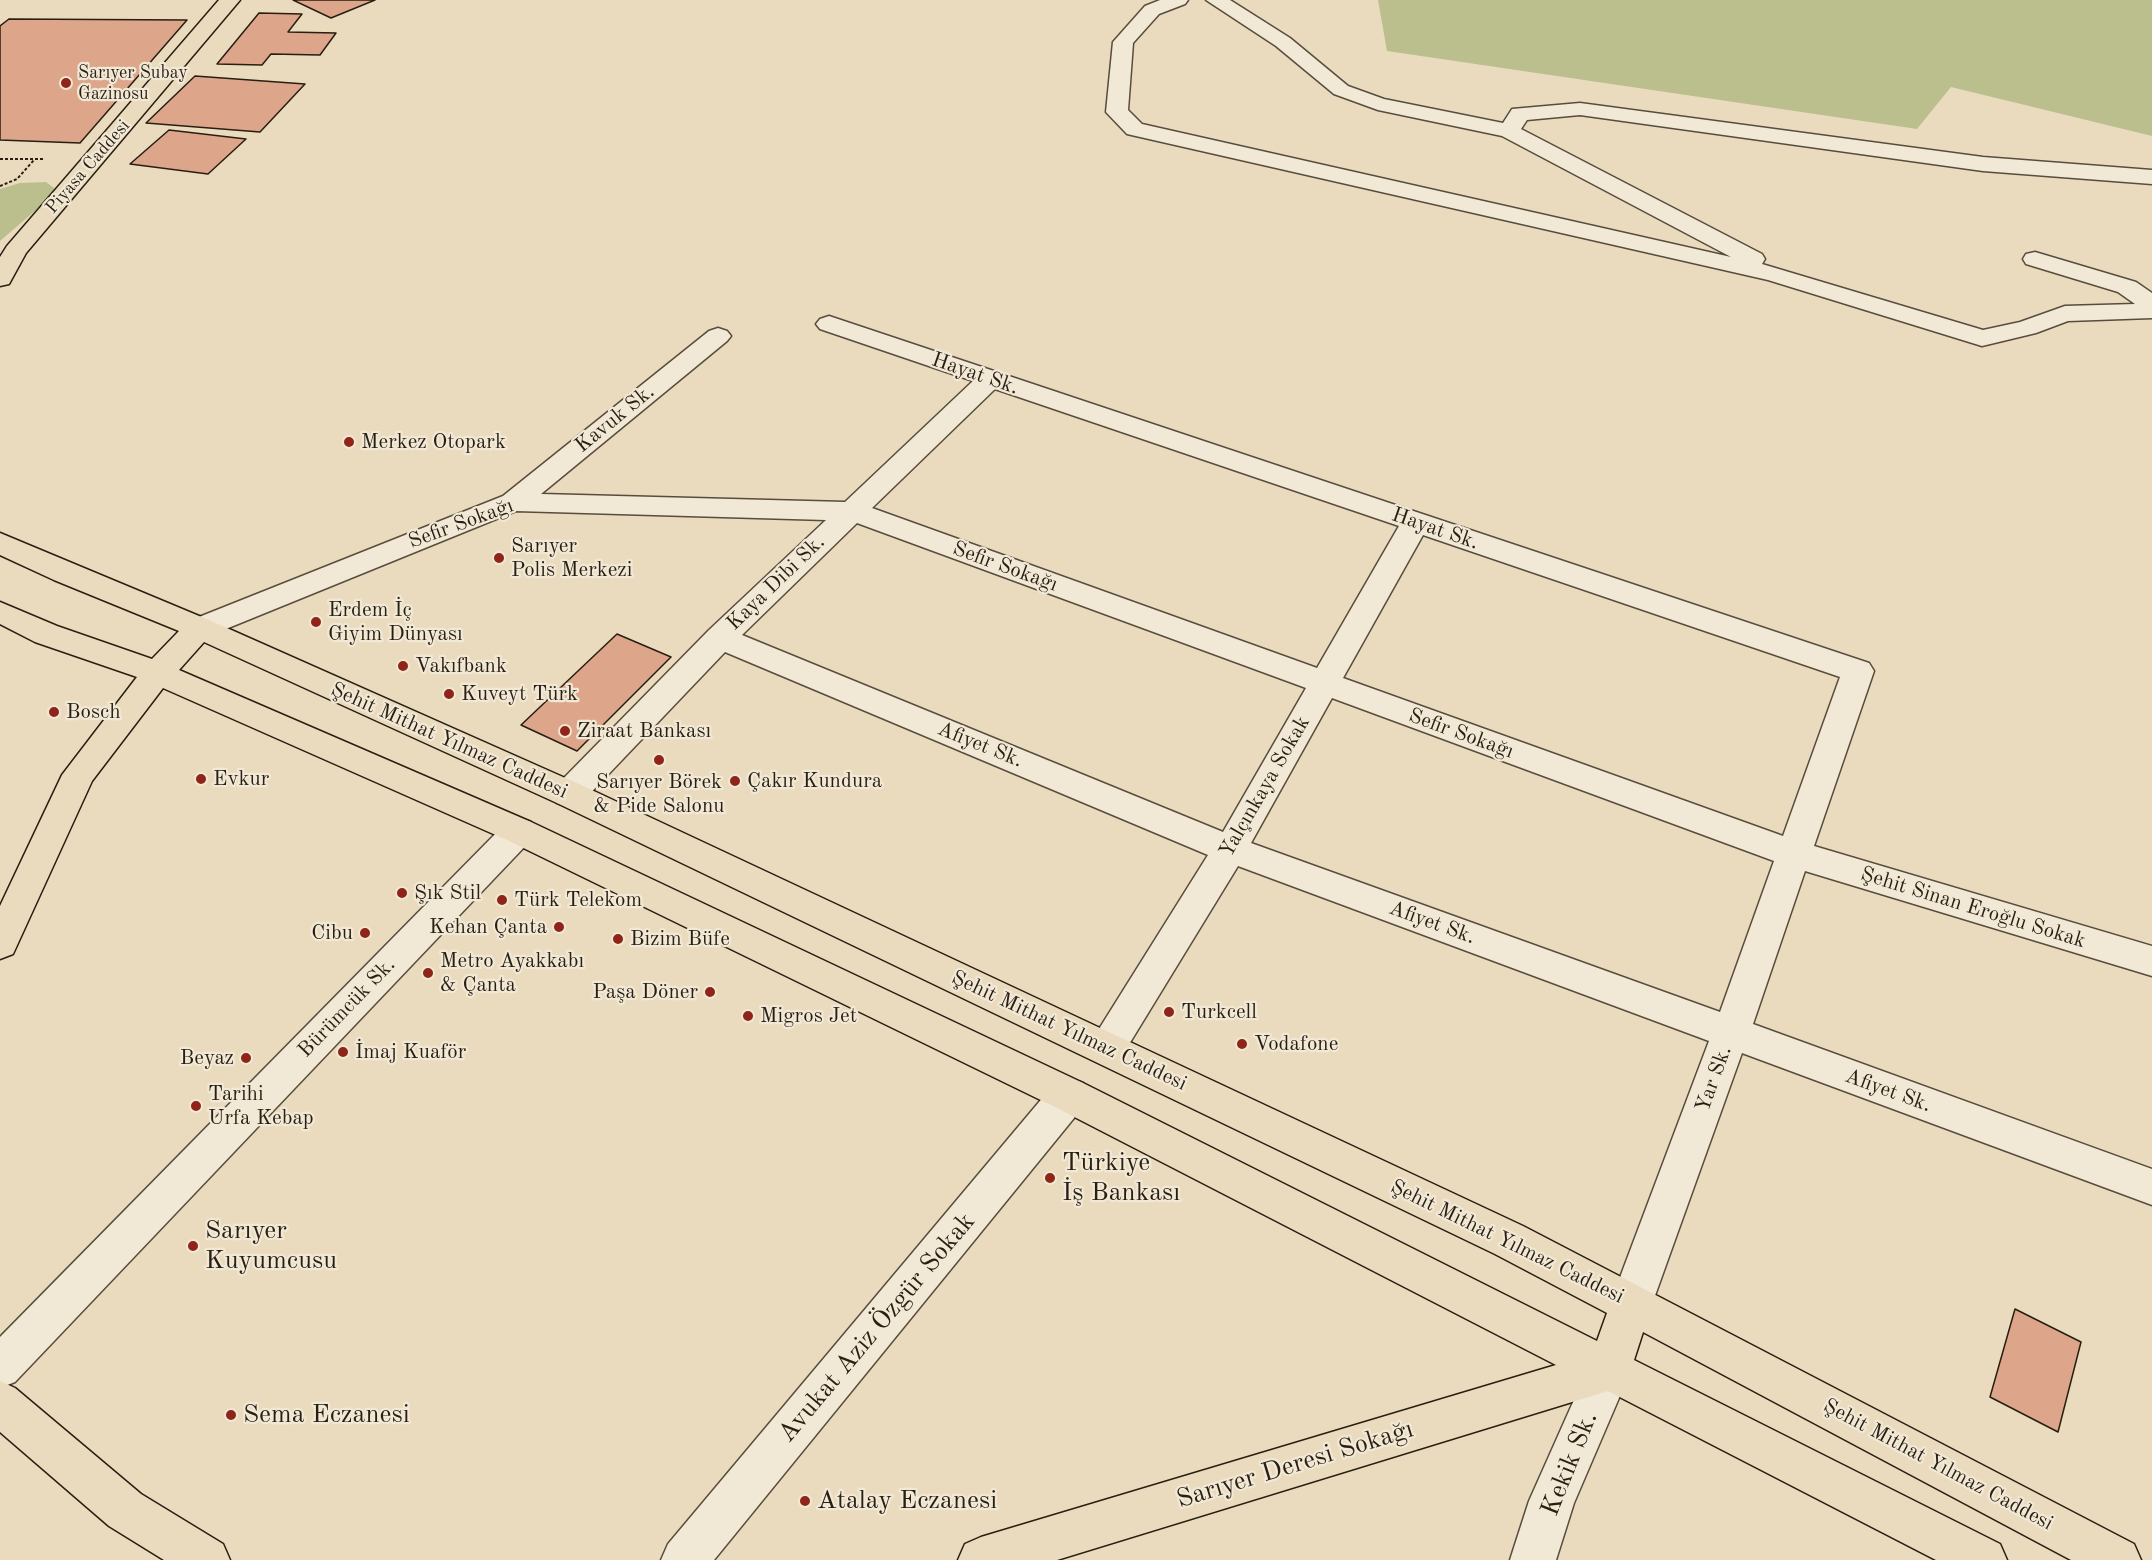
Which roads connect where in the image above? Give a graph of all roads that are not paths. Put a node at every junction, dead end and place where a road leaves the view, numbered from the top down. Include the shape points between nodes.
1 (230, 0) edge
2 (1178, 0) edge
3 (1216, 0) edge
4 (1509, 131) junction
5 (2152, 177) edge
6 (7, 255) edge
7 (2035, 259) dead end
8 (1774, 274) junction
9 (0, 279) edge
10 (2152, 304) edge
11 (2152, 311) edge
12 (829, 324) dead end
13 (718, 336) dead end
14 (990, 379) junction
15 (513, 502) junction
16 (852, 511) junction
17 (1416, 522) junction
18 (0, 543) edge
19 (0, 612) edge
20 (200, 628) junction
21 (720, 638) junction
22 (158, 673) junction
23 (1324, 684) junction
24 (569, 794) junction
25 (519, 831) junction
26 (1230, 849) junction
27 (1794, 854) junction
28 (0, 944) edge
29 (2152, 961) edge
30 (1731, 1033) junction
31 (1107, 1048) junction
32 (1069, 1095) junction
33 (2152, 1188) edge
34 (1631, 1304) junction
35 (0, 1366) edge
36 (1609, 1370) junction
37 (0, 1403) edge
38 (1968, 1556) edge
39 (207, 1560) edge
40 (684, 1560) edge
41 (981, 1560) edge
42 (1533, 1560) edge
43 (2118, 1560) edge

1 - 6 main road, Piyasa Caddesi
2 - 8 street via 1152,10 1123,42 1117,112 1135,129
3 - 4 street via 1283,42 1341,90 1378,104
4 - 5 street via 1520,114 1580,109 1983,164
4 - 8 street via 1742,251
6 - 9 main road, Piyasa Caddesi
7 - 10 street via 2127,287
8 - 11 street via 1982,338 2065,314
12 - 14 street, Hayat Sk.
13 - 15 street, Kavuk Sk.
14 - 16 street, Kaya Dibi Sk.
14 - 17 street, Hayat Sk.
15 - 16 street, Sefir Sokağı
15 - 20 street, Sefir Sokağı
16 - 21 street, Kaya Dibi Sk.
16 - 23 street, Sefir Sokağı
17 - 23 street, Yalçınkaya Sokak
17 - 27 street, Hayat Sk. via 1858,671
18 - 20 main road, Şehit Mithat Yılmaz Caddesi
19 - 22 main road via 46,634
20 - 22 main road
20 - 24 main road, Şehit Mithat Yılmaz Caddesi
21 - 24 street, Kaya Dibi Sk.
21 - 26 street, Afiyet Sk.
22 - 25 main road
22 - 28 main road via 78,775
23 - 26 street, Yalçınkaya Sokak
23 - 27 street, Sefir Sokağı
24 - 31 main road, Şehit Mithat Yılmaz Caddesi
25 - 32 main road
25 - 35 street, Bürümcük Sk.
26 - 30 street, Afiyet Sk.
26 - 31 street, Yalçınkaya Sokak
27 - 29 street, Şehit Sinan Eroğlu Sokak
27 - 30 street, Yar Sk.
30 - 33 street, Afiyet Sk.
30 - 34 street, Yar Sk.
31 - 34 main road, Şehit Mithat Yılmaz Caddesi via 1509,1240
32 - 36 main road
32 - 40 street, Avukat Aziz Özgür Sokak
34 - 36 main road
34 - 43 main road, Şehit Mithat Yılmaz Caddesi
36 - 38 main road
36 - 41 main road, Sarıyer Deresi Sokağı
36 - 42 street, Kekik Sk. via 1552,1501
37 - 39 main road via 125,1510

